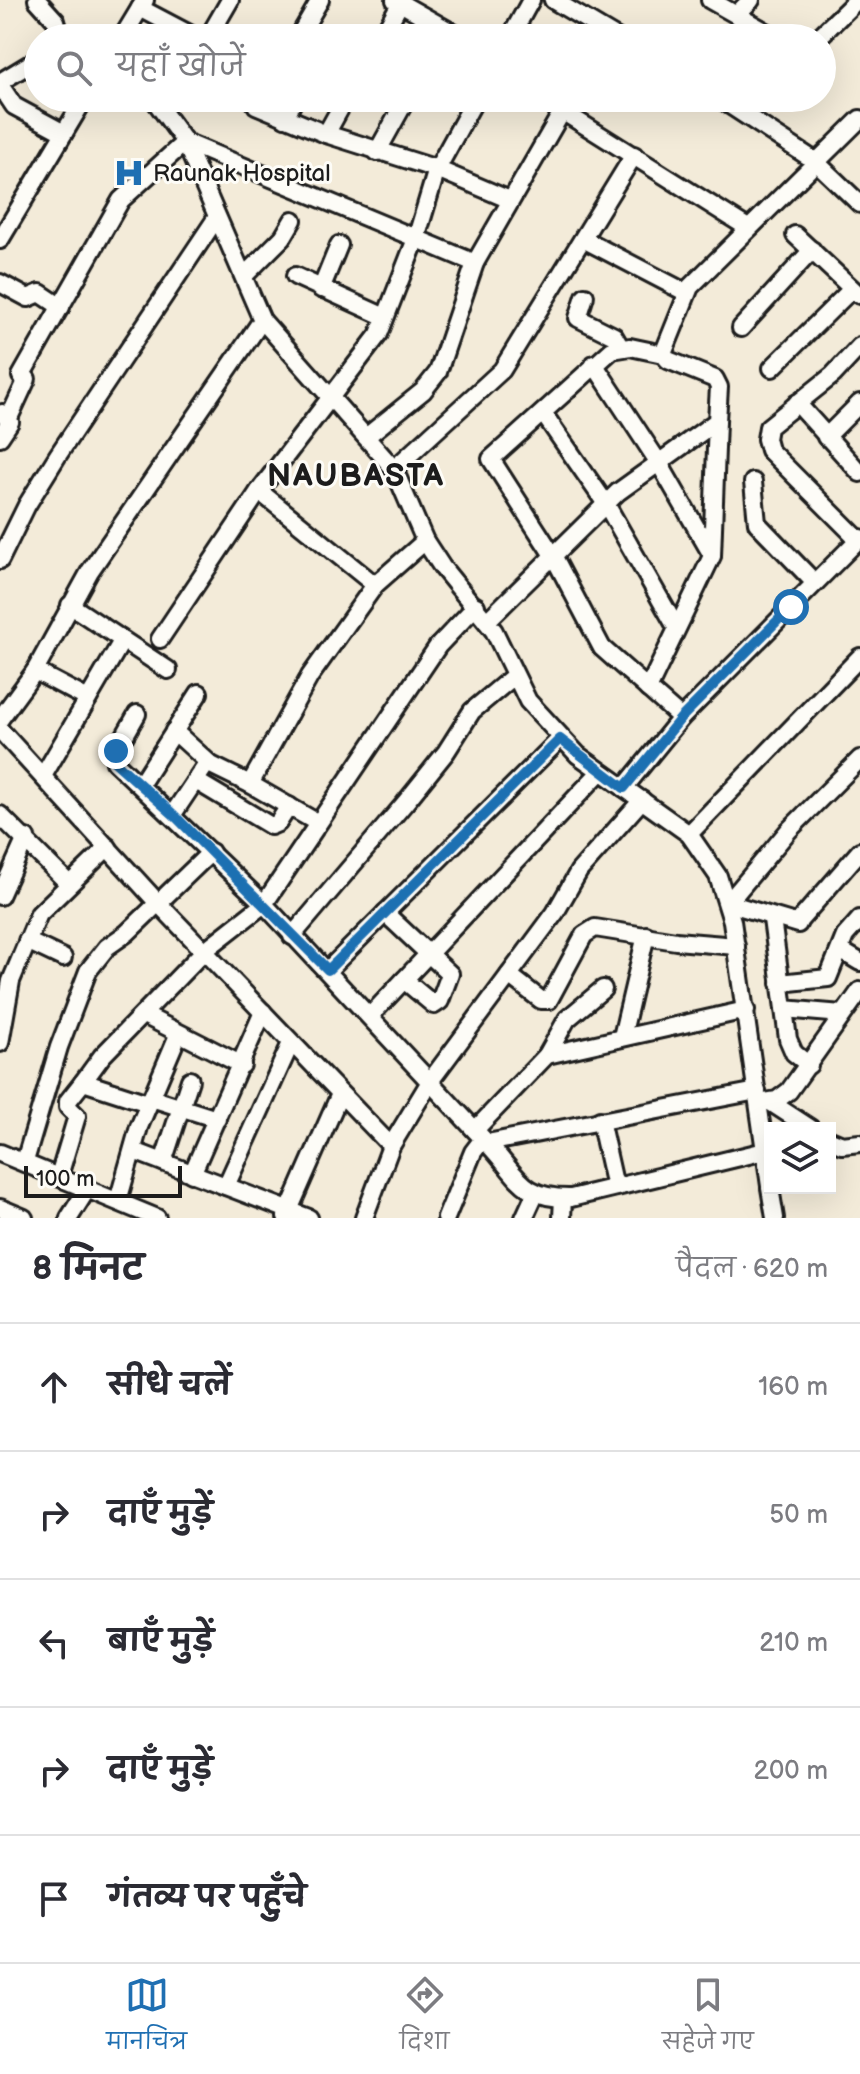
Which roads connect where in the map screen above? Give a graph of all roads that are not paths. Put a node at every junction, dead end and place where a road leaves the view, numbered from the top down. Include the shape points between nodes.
1 (37, 0) edge
2 (230, 0) edge
3 (320, 0) edge
4 (531, 0) edge
5 (553, 0) edge
6 (710, 0) edge
7 (751, 0) edge
8 (857, 0) edge
9 (399, 1) edge
10 (142, 4) edge
11 (575, 6) edge
12 (737, 14) junction
13 (57, 24) edge
14 (130, 24) edge
15 (174, 24) edge
16 (216, 24) edge
17 (306, 24) edge
18 (388, 24) edge
19 (430, 24) edge
20 (518, 24) edge
21 (596, 24) edge
22 (754, 24) edge
23 (832, 24) edge
24 (24, 68) edge
25 (0, 84) edge
26 (24, 111) edge
27 (25, 112) edge
28 (77, 112) edge
29 (163, 112) edge
30 (272, 112) edge
31 (288, 112) edge
32 (338, 112) edge
33 (399, 112) edge
34 (468, 112) edge
35 (562, 112) edge
36 (576, 112) edge
37 (742, 112) edge
38 (285, 118) junction
39 (860, 119) edge
40 (64, 133) junction
41 (326, 134) junction
42 (185, 142) junction
43 (377, 152) junction
44 (634, 155) junction
45 (815, 161) junction
46 (437, 169) junction
47 (510, 200) junction
48 (860, 204) edge
49 (217, 217) junction
50 (293, 220) dead end
51 (748, 228) junction
52 (795, 235) dead end
53 (416, 239) junction
54 (583, 239) junction
55 (0, 240) edge
56 (339, 245) dead end
57 (812, 250) junction
58 (475, 263) junction
59 (244, 276) junction
60 (295, 276) dead end
61 (0, 283) edge
62 (321, 289) junction
63 (856, 292) edge
64 (687, 293) junction
65 (585, 296) dead end
66 (61, 307) junction
67 (385, 317) junction
68 (262, 320) junction
69 (741, 328) dead end
70 (860, 346) edge
71 (621, 348) junction
72 (663, 354) junction
73 (594, 364) junction
74 (772, 368) dead end
75 (331, 396) junction
76 (797, 403) junction
77 (859, 408) edge
78 (543, 413) junction
79 (4, 414) edge
80 (717, 421) junction
81 (0, 437) edge
82 (366, 437) junction
83 (826, 437) junction
84 (659, 463) junction
85 (394, 469) junction
86 (860, 473) edge
87 (753, 482) dead end
88 (259, 491) junction
89 (606, 504) junction
90 (859, 539) edge
91 (425, 541) junction
92 (712, 556) junction
93 (554, 557) junction
94 (0, 560) edge
95 (815, 583) junction
96 (375, 585) junction
97 (70, 605) junction
98 (476, 606) junction
99 (487, 621) junction
100 (676, 627) junction
101 (160, 639) dead end
102 (122, 641) junction
103 (860, 657) edge
104 (168, 670) dead end
105 (35, 671) junction
106 (514, 676) junction
107 (648, 689) junction
108 (199, 693) dead end
109 (88, 699) junction
110 (137, 714) dead end
111 (681, 718) junction
112 (0, 719) edge
113 (0, 730) edge
114 (174, 731) junction
115 (560, 739) junction
116 (860, 759) edge
117 (209, 763) junction
118 (600, 772) junction
119 (43, 776) junction
120 (196, 781) junction
121 (250, 784) junction
122 (140, 785) junction
123 (624, 788) junction
124 (642, 800) junction
125 (289, 806) junction
126 (173, 814) junction
127 (0, 815) edge
128 (318, 823) junction
129 (689, 834) junction
130 (26, 838) junction
131 (108, 847) junction
132 (860, 851) edge
133 (211, 852) junction
134 (68, 883) junction
135 (0, 896) edge
136 (157, 902) junction
137 (728, 903) junction
138 (264, 904) junction
139 (385, 913) junction
140 (772, 919) dead end
141 (860, 919) edge
142 (646, 935) junction
143 (292, 936) junction
144 (27, 941) junction
145 (736, 946) junction
146 (840, 950) junction
147 (204, 951) junction
148 (428, 955) junction
149 (63, 958) dead end
150 (860, 962) edge
151 (328, 970) junction
152 (509, 975) junction
153 (404, 980) junction
154 (780, 983) junction
155 (603, 989) dead end
156 (860, 991) edge
157 (784, 1009) junction
158 (746, 1010) junction
159 (263, 1012) junction
160 (850, 1013) edge
161 (144, 1015) junction
162 (370, 1016) junction
163 (178, 1035) junction
164 (622, 1037) junction
165 (0, 1043) edge
166 (291, 1043) junction
167 (547, 1055) junction
168 (242, 1065) junction
169 (809, 1065) junction
170 (190, 1080) dead end
171 (431, 1080) junction
172 (83, 1082) junction
173 (340, 1094) junction
174 (762, 1099) junction
175 (150, 1101) junction
176 (181, 1108) junction
177 (217, 1119) junction
178 (600, 1120) junction
179 (799, 1122) edge
180 (764, 1134) edge
181 (481, 1137) junction
182 (836, 1142) edge
183 (860, 1143) edge
184 (391, 1146) junction
185 (134, 1151) junction
186 (764, 1151) edge
187 (0, 1153) edge
188 (25, 1161) junction
189 (163, 1162) junction
190 (192, 1174) junction
191 (59, 1176) junction
192 (226, 1186) junction
193 (615, 1187) junction
194 (88, 1188) junction
195 (535, 1194) junction
196 (771, 1194) edge
197 (563, 1198) junction
198 (0, 1208) edge
199 (121, 1208) edge
200 (288, 1214) edge
201 (24, 1218) edge
202 (69, 1218) edge
203 (157, 1218) edge
204 (309, 1218) edge
205 (364, 1218) edge
206 (446, 1218) edge
207 (524, 1218) edge
208 (562, 1218) edge
209 (775, 1218) edge

1 - 13 street
2 - 16 street
3 - 17 street
4 - 20 street
5 - 11 street
6 - 12 street
7 - 12 street
8 - 23 street
9 - 18 street
9 - 19 street
10 - 14 street
10 - 15 street
11 - 21 street
12 - 22 street
24 - 25 street
25 - 26 street
27 - 40 street
28 - 40 street
29 - 42 street
30 - 38 street
31 - 38 street
32 - 41 street
33 - 43 street
34 - 46 street
35 - 47 street
36 - 44 street
37 - 45 street
38 - 41 street
39 - 45 street
40 - 55 street
41 - 43 street
42 - 49 street
42 - 53 street
42 - 66 street via 121,200
43 - 46 street
44 - 51 street
44 - 54 street
45 - 48 street
45 - 51 street
46 - 47 street
46 - 53 street
47 - 58 street
49 - 59 street
49 - 94 street via 58,455
50 - 59 street
51 - 64 street
52 - 57 street
53 - 58 street
53 - 67 street
54 - 64 street
54 - 85 street via 502,370
56 - 62 street
57 - 63 street
57 - 69 street
58 - 82 street via 438,372 423,391
59 - 68 street
60 - 62 street
61 - 66 street via 31,298 42,293
62 - 67 street
63 - 74 street
64 - 72 street
65 - 71 street via 578,318 614,336
66 - 79 street
67 - 75 street via 379,334
68 - 75 street
68 - 97 street
70 - 76 street
71 - 72 street
71 - 73 street
72 - 80 street via 715,379
73 - 78 street
73 - 84 street
75 - 82 street
75 - 88 street
76 - 83 street
76 - 90 street via 768,427 769,450
77 - 83 street
78 - 89 street
78 - 93 street via 491,459
79 - 81 street via 9,425
80 - 84 street
80 - 92 street
82 - 85 street
83 - 86 street
84 - 89 street
84 - 92 street
85 - 91 street
87 - 95 street via 757,523
88 - 96 street
88 - 101 street
89 - 93 street
89 - 100 street
90 - 95 street
91 - 96 street
91 - 98 street
92 - 100 street
93 - 99 street
93 - 107 street via 602,648
95 - 111 street
96 - 121 street via 310,676
97 - 102 street
97 - 105 street
98 - 99 street
98 - 128 street via 438,646
99 - 106 street
100 - 107 street
102 - 104 street
102 - 109 street
103 - 129 street
105 - 109 street
105 - 112 street
106 - 115 street
106 - 143 street via 472,711 446,752
107 - 111 street
108 - 114 street
109 - 119 street
110 - 122 street via 114,760
111 - 123 street
113 - 119 street
114 - 117 street
114 - 122 street
115 - 118 street
115 - 139 street
116 - 137 street via 789,830
117 - 120 street
117 - 121 street
118 - 123 street
118 - 148 street
119 - 131 street
120 - 125 street via 271,826
120 - 126 street
121 - 125 street
122 - 126 street
123 - 124 street
124 - 129 street
124 - 152 street via 579,871
125 - 128 street
126 - 133 street
127 - 130 street
128 - 138 street
129 - 137 street via 704,852
130 - 134 street
130 - 135 street
131 - 134 street
131 - 136 street
132 - 137 street via 799,922
133 - 136 street
133 - 138 street
134 - 144 street via 39,914
136 - 147 street
136 - 188 street via 107,947 81,983
137 - 145 street
138 - 143 street
138 - 147 street
139 - 148 street
139 - 151 street
140 - 154 street
141 - 146 street
142 - 145 street
142 - 152 street via 591,929 547,1001
142 - 164 street
143 - 151 street
144 - 149 street
144 - 165 street via 11,981
145 - 158 street
146 - 150 street
146 - 154 street via 828,978
147 - 159 street
147 - 161 street
148 - 153 street
148 - 153 street via 450,974 440,1001 430,1005
151 - 162 street
152 - 171 street
153 - 162 street
154 - 157 street
155 - 167 street via 567,1019
156 - 160 street
157 - 160 street
157 - 169 street via 789,1045
158 - 164 street
158 - 174 street
159 - 166 street
159 - 168 street
160 - 169 street
161 - 163 street
161 - 172 street
162 - 171 street
163 - 168 street
163 - 175 street
164 - 167 street
166 - 173 street
166 - 192 street
167 - 181 street
168 - 177 street
169 - 174 street via 789,1091
170 - 176 street
171 - 181 street
171 - 184 street
172 - 175 street
172 - 191 street via 68,1101 77,1116
173 - 184 street
173 - 200 street
174 - 178 street
174 - 179 street
174 - 180 street
175 - 176 street
175 - 185 street
176 - 177 street
176 - 189 street
177 - 190 street
178 - 181 street
178 - 193 street
181 - 195 street
181 - 206 street
182 - 183 street
184 - 205 street
185 - 189 street
185 - 199 street
186 - 193 street
187 - 188 street
188 - 191 street
189 - 190 street
190 - 192 street
191 - 194 street
192 - 200 street
193 - 197 street
194 - 199 street
194 - 202 street
195 - 197 street
195 - 207 street
196 - 209 street
197 - 208 street
198 - 201 street
199 - 203 street
200 - 204 street

